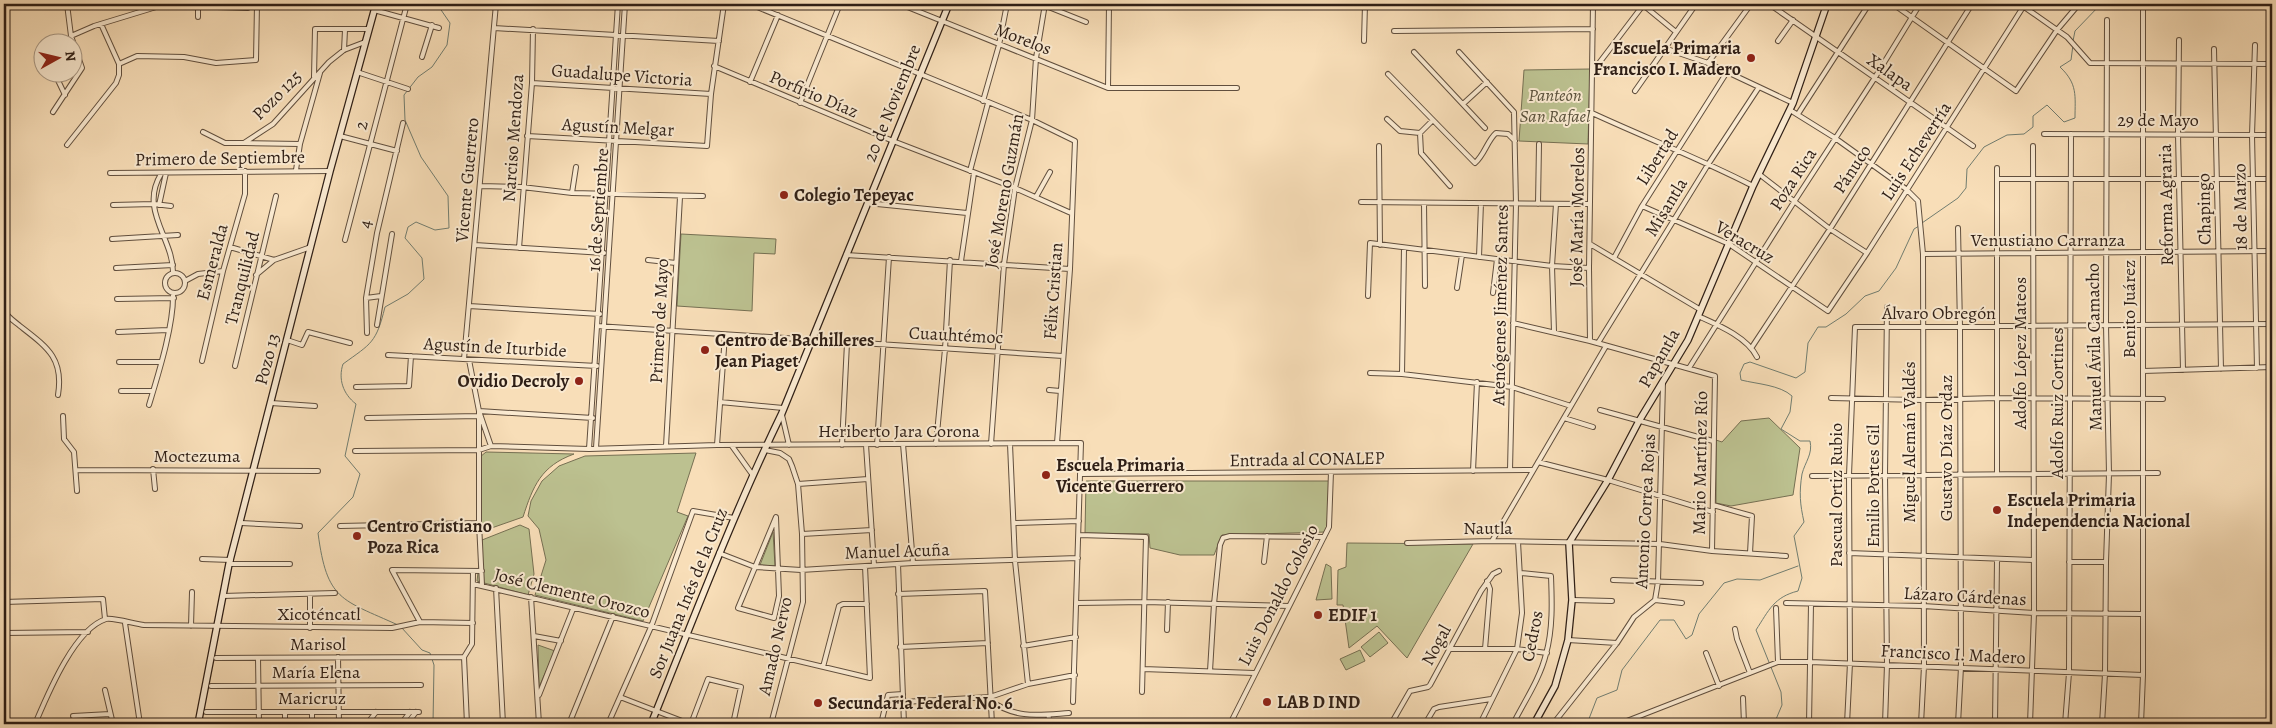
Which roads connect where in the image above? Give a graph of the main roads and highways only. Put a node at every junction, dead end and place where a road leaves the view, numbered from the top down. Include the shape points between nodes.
1 (949, 4) edge
2 (1827, 4) edge
3 (375, 7) edge
4 (765, 448) joint
5 (198, 724) edge
6 (651, 724) edge
7 (1534, 724) edge

1 - 4 main road, 20 de Noviembre
2 - 7 main road, Papantla via 1793,103 1753,186 1688,340 1569,543 1572,600 1568,640 1555,686
3 - 5 main road, Pozo 13 via 230,562
4 - 6 main road, Sor Juana Inés de la Cruz

